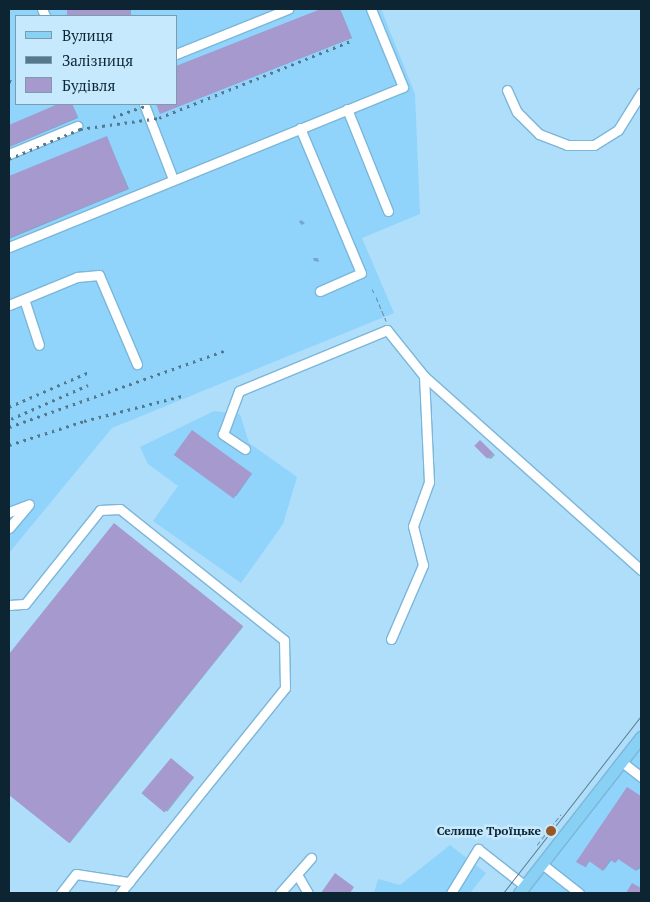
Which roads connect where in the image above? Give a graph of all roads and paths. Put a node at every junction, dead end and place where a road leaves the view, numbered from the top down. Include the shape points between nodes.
1 (288, 9) edge
2 (371, 9) edge
3 (178, 53) edge
4 (507, 90) dead end
5 (641, 94) edge
6 (144, 105) edge
7 (347, 109) junction
8 (77, 126) dead end
9 (300, 128) junction
10 (9, 154) edge
11 (173, 179) junction
12 (388, 211) dead end
13 (9, 247) edge
14 (372, 289) dead end
15 (320, 291) dead end
16 (374, 293) dead end
17 (376, 297) dead end
18 (24, 299) junction
19 (9, 305) edge
20 (385, 316) dead end
21 (39, 345) dead end
22 (137, 364) dead end
23 (424, 376) junction
24 (245, 449) dead end
25 (9, 512) edge
26 (9, 528) edge
27 (641, 570) edge
28 (9, 605) edge
29 (392, 639) dead end
30 (641, 737) edge
31 (622, 762) junction
32 (640, 774) edge
33 (561, 814) dead end
34 (537, 845) dead end
35 (311, 858) dead end
36 (542, 864) junction
37 (298, 876) junction
38 (129, 882) junction
39 (522, 889) edge
40 (61, 893) edge
41 (120, 893) edge
42 (280, 893) edge
43 (308, 893) edge
44 (451, 893) edge
45 (579, 893) edge

1 - 3 street
2 - 7 street via 403,87
4 - 5 street via 517,112 539,134 567,145 594,145 618,130
6 - 11 street
7 - 9 street
7 - 12 street
8 - 10 street
9 - 11 street
9 - 15 street via 361,273
11 - 13 street
14 - 16 path
17 - 20 path
18 - 19 street
18 - 21 street
18 - 22 street via 78,276 99,275
23 - 24 street via 387,330 239,391 223,434
23 - 27 street
23 - 29 street via 429,482 413,526 423,565
25 - 26 street via 29,504
28 - 38 street via 25,604 100,510 120,509 284,640 285,688
30 - 31 main road
31 - 32 street
31 - 36 main road
33 - 34 path
35 - 37 street
36 - 39 main road
36 - 45 street
37 - 42 street
37 - 43 street
38 - 40 street via 76,874
38 - 41 street
39 - 44 street via 478,849

